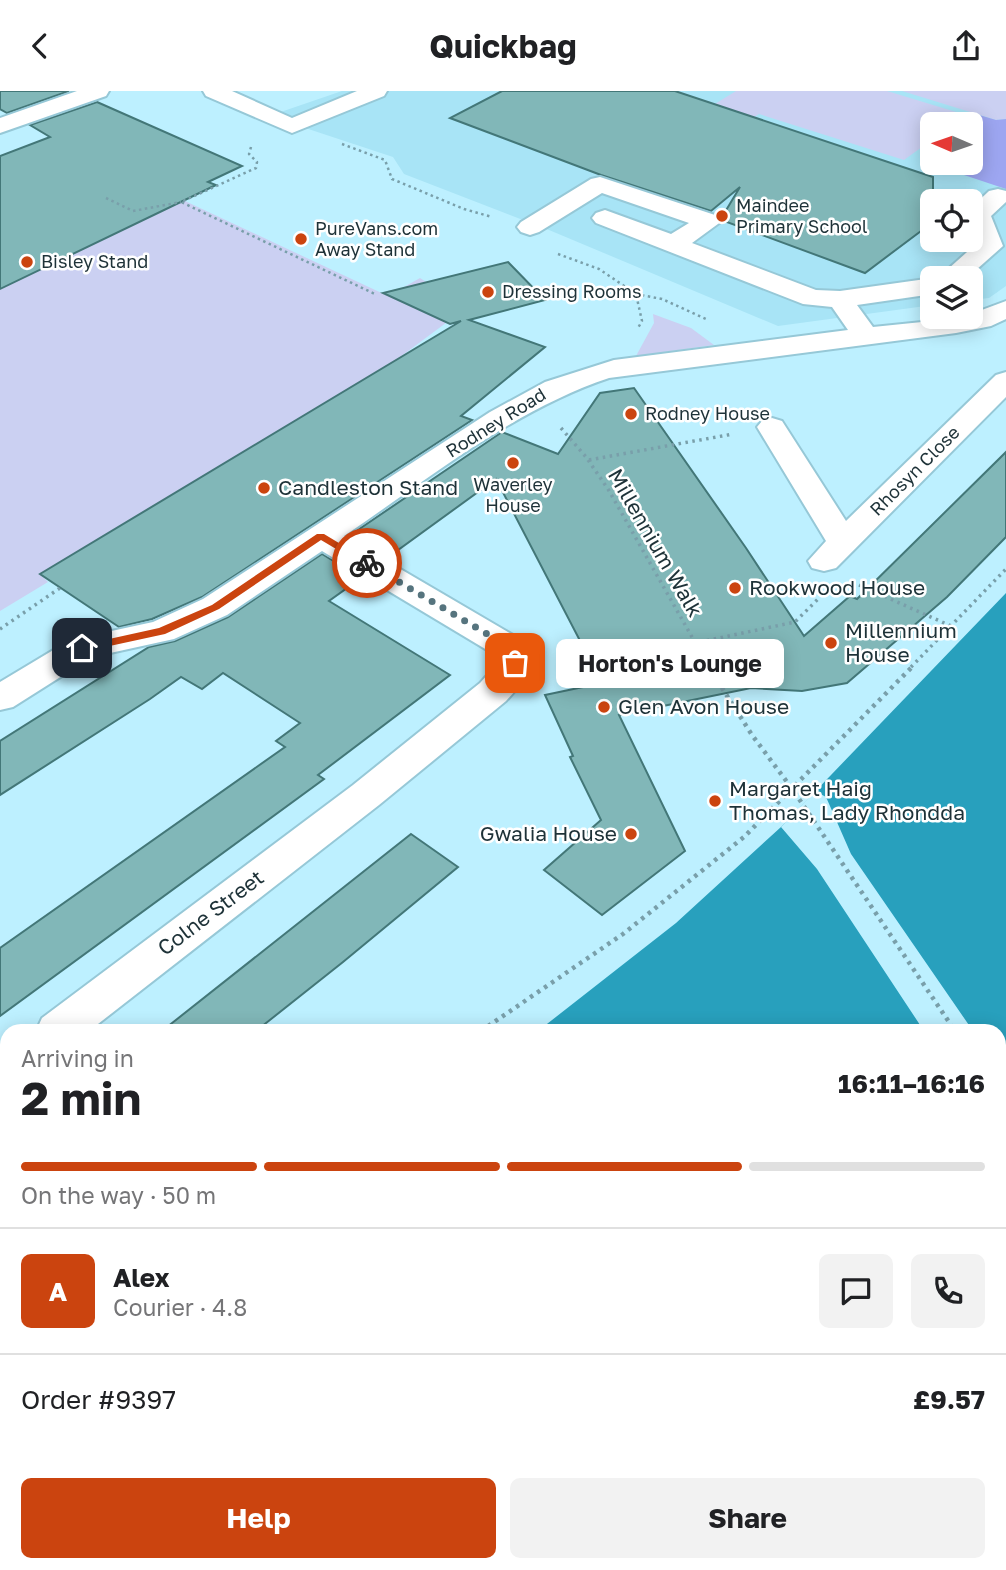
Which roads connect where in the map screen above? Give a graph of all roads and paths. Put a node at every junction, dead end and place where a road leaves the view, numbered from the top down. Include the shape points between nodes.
1 (97, 91) edge
2 (214, 91) edge
3 (376, 91) edge
4 (292, 126) junction
5 (0, 127) edge
6 (249, 155) dead end
7 (998, 196) dead end
8 (106, 198) dead end
9 (181, 202) junction
10 (605, 218) dead end
11 (530, 227) junction
12 (673, 244) junction
13 (966, 266) edge
14 (920, 288) edge
15 (636, 294) junction
16 (377, 295) dead end
17 (840, 299) junction
18 (994, 314) edge
19 (867, 338) junction
20 (1006, 338) edge
21 (752, 349) junction
22 (614, 368) junction
23 (1006, 381) edge
24 (521, 405) junction
25 (772, 427) joint
26 (589, 460) junction
27 (321, 536) junction
28 (835, 560) junction
29 (1006, 569) edge
30 (60, 588) dead end
31 (951, 626) junction
32 (0, 629) edge
33 (695, 643) junction
34 (513, 668) junction
35 (0, 698) edge
36 (793, 790) junction
37 (66, 1024) edge
38 (491, 1024) edge
39 (950, 1024) edge

1 - 5 street
2 - 4 street
3 - 4 street
4 - 11 path via 385,160 392,179 464,209
6 - 9 path via 257,162 256,168
7 - 13 street via 978,215 990,246
8 - 9 path via 133,211
9 - 16 path
10 - 12 street
11 - 12 street via 600,184 709,221
11 - 15 path via 536,245 599,269
12 - 17 street via 812,298
14 - 17 street
15 - 21 path via 701,315
15 - 22 path via 642,321
17 - 19 street
18 - 19 street, Rodney Road
18 - 20 street
19 - 21 street, Rodney Road
21 - 22 street, Rodney Road
22 - 24 street, Rodney Road via 544,391
23 - 28 street, Rhosyn Close
24 - 26 path, Millennium Walk via 562,429
24 - 27 street, Rodney Road
25 - 26 path
25 - 28 street
26 - 33 path, Millennium Walk
27 - 34 street via 513,650
27 - 35 street, Rodney Road via 215,607 162,631 82,648
28 - 31 path
28 - 33 path via 795,622
29 - 31 path
30 - 32 path
31 - 36 path
33 - 34 path via 683,656 585,677
33 - 36 path, Millennium Walk via 763,753
34 - 37 street, Colne Street via 493,692 366,795
36 - 38 path via 744,837 623,934
36 - 39 path, Millennium Walk

